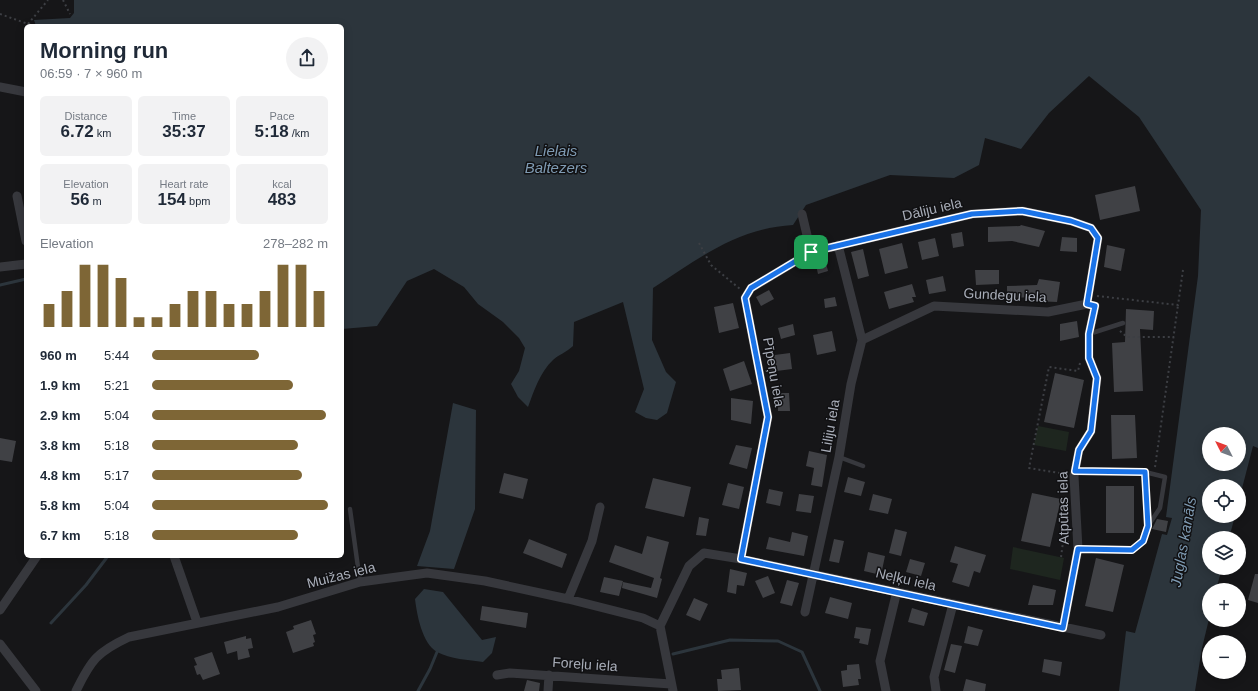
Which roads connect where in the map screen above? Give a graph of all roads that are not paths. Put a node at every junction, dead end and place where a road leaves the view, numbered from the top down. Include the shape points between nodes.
1 (0, 86) edge
2 (24, 92) edge
3 (17, 196) dead end
4 (802, 214) dead end
5 (24, 231) edge
6 (838, 246) junction
7 (811, 252) junction
8 (24, 264) edge
9 (0, 268) edge
10 (1088, 299) junction
11 (1123, 323) dead end
12 (1089, 334) junction
13 (862, 340) junction
14 (839, 457) junction
15 (863, 466) dead end
16 (1145, 472) junction
17 (1075, 473) junction
18 (600, 507) dead end
19 (350, 509) dead end
20 (1148, 526) junction
21 (1078, 545) junction
22 (36, 558) edge
23 (175, 558) edge
24 (741, 559) junction
25 (813, 574) junction
26 (360, 582) junction
27 (897, 591) junction
28 (568, 599) junction
29 (953, 604) junction
30 (0, 610) edge
31 (804, 612) dead end
32 (197, 622) junction
33 (660, 626) junction
34 (1063, 628) junction
35 (1101, 635) dead end
36 (0, 644) edge
37 (497, 675) dead end
38 (549, 675) junction
39 (672, 687) edge
40 (36, 691) edge
41 (76, 691) edge
42 (548, 691) edge
43 (886, 691) edge
44 (936, 691) edge

1 - 2 street
3 - 5 street
4 - 7 street
6 - 7 street
6 - 10 street, Dāliju iela via 972,214 1022,211 1071,221 1091,228 1098,238
6 - 13 street, Liliju iela
7 - 24 street, Pīpeņu iela via 751,288 745,298 768,417
8 - 9 street
10 - 12 street, Atpūtas iela via 1095,306
10 - 13 street, Gundegu iela via 1048,312 934,306
11 - 12 lane
12 - 17 street, Atpūtas iela via 1089,358 1097,378 1091,431 1079,450
13 - 14 street, Liliju iela via 851,384
14 - 15 lane
14 - 25 street, Liliju iela
16 - 17 lane
16 - 20 lane
16 - 20 lane via 1165,476 1160,508
17 - 21 street, Atpūtas iela
18 - 28 street via 592,541
19 - 26 lane
20 - 21 lane via 1143,541 1132,550
21 - 34 street, Atpūtas iela
22 - 30 street
23 - 32 street
24 - 25 street, Neļķu iela
24 - 33 street, Neļķu iela via 704,553 689,566
25 - 27 street, Neļķu iela
25 - 31 street, Liliju iela
26 - 28 street, Muižas iela via 427,573 485,581
26 - 32 street, Muižas iela via 278,607
27 - 29 street, Neļķu iela
27 - 43 street via 880,661
28 - 33 street, Muižas iela via 643,618
29 - 34 street, Neļķu iela
29 - 44 street via 934,677
32 - 41 street, Muižas iela via 129,637 108,646 89,665
33 - 39 street
34 - 35 street, Neļķu iela
36 - 40 street
37 - 38 street, Foreļu iela
38 - 39 street, Foreļu iela
38 - 42 street

